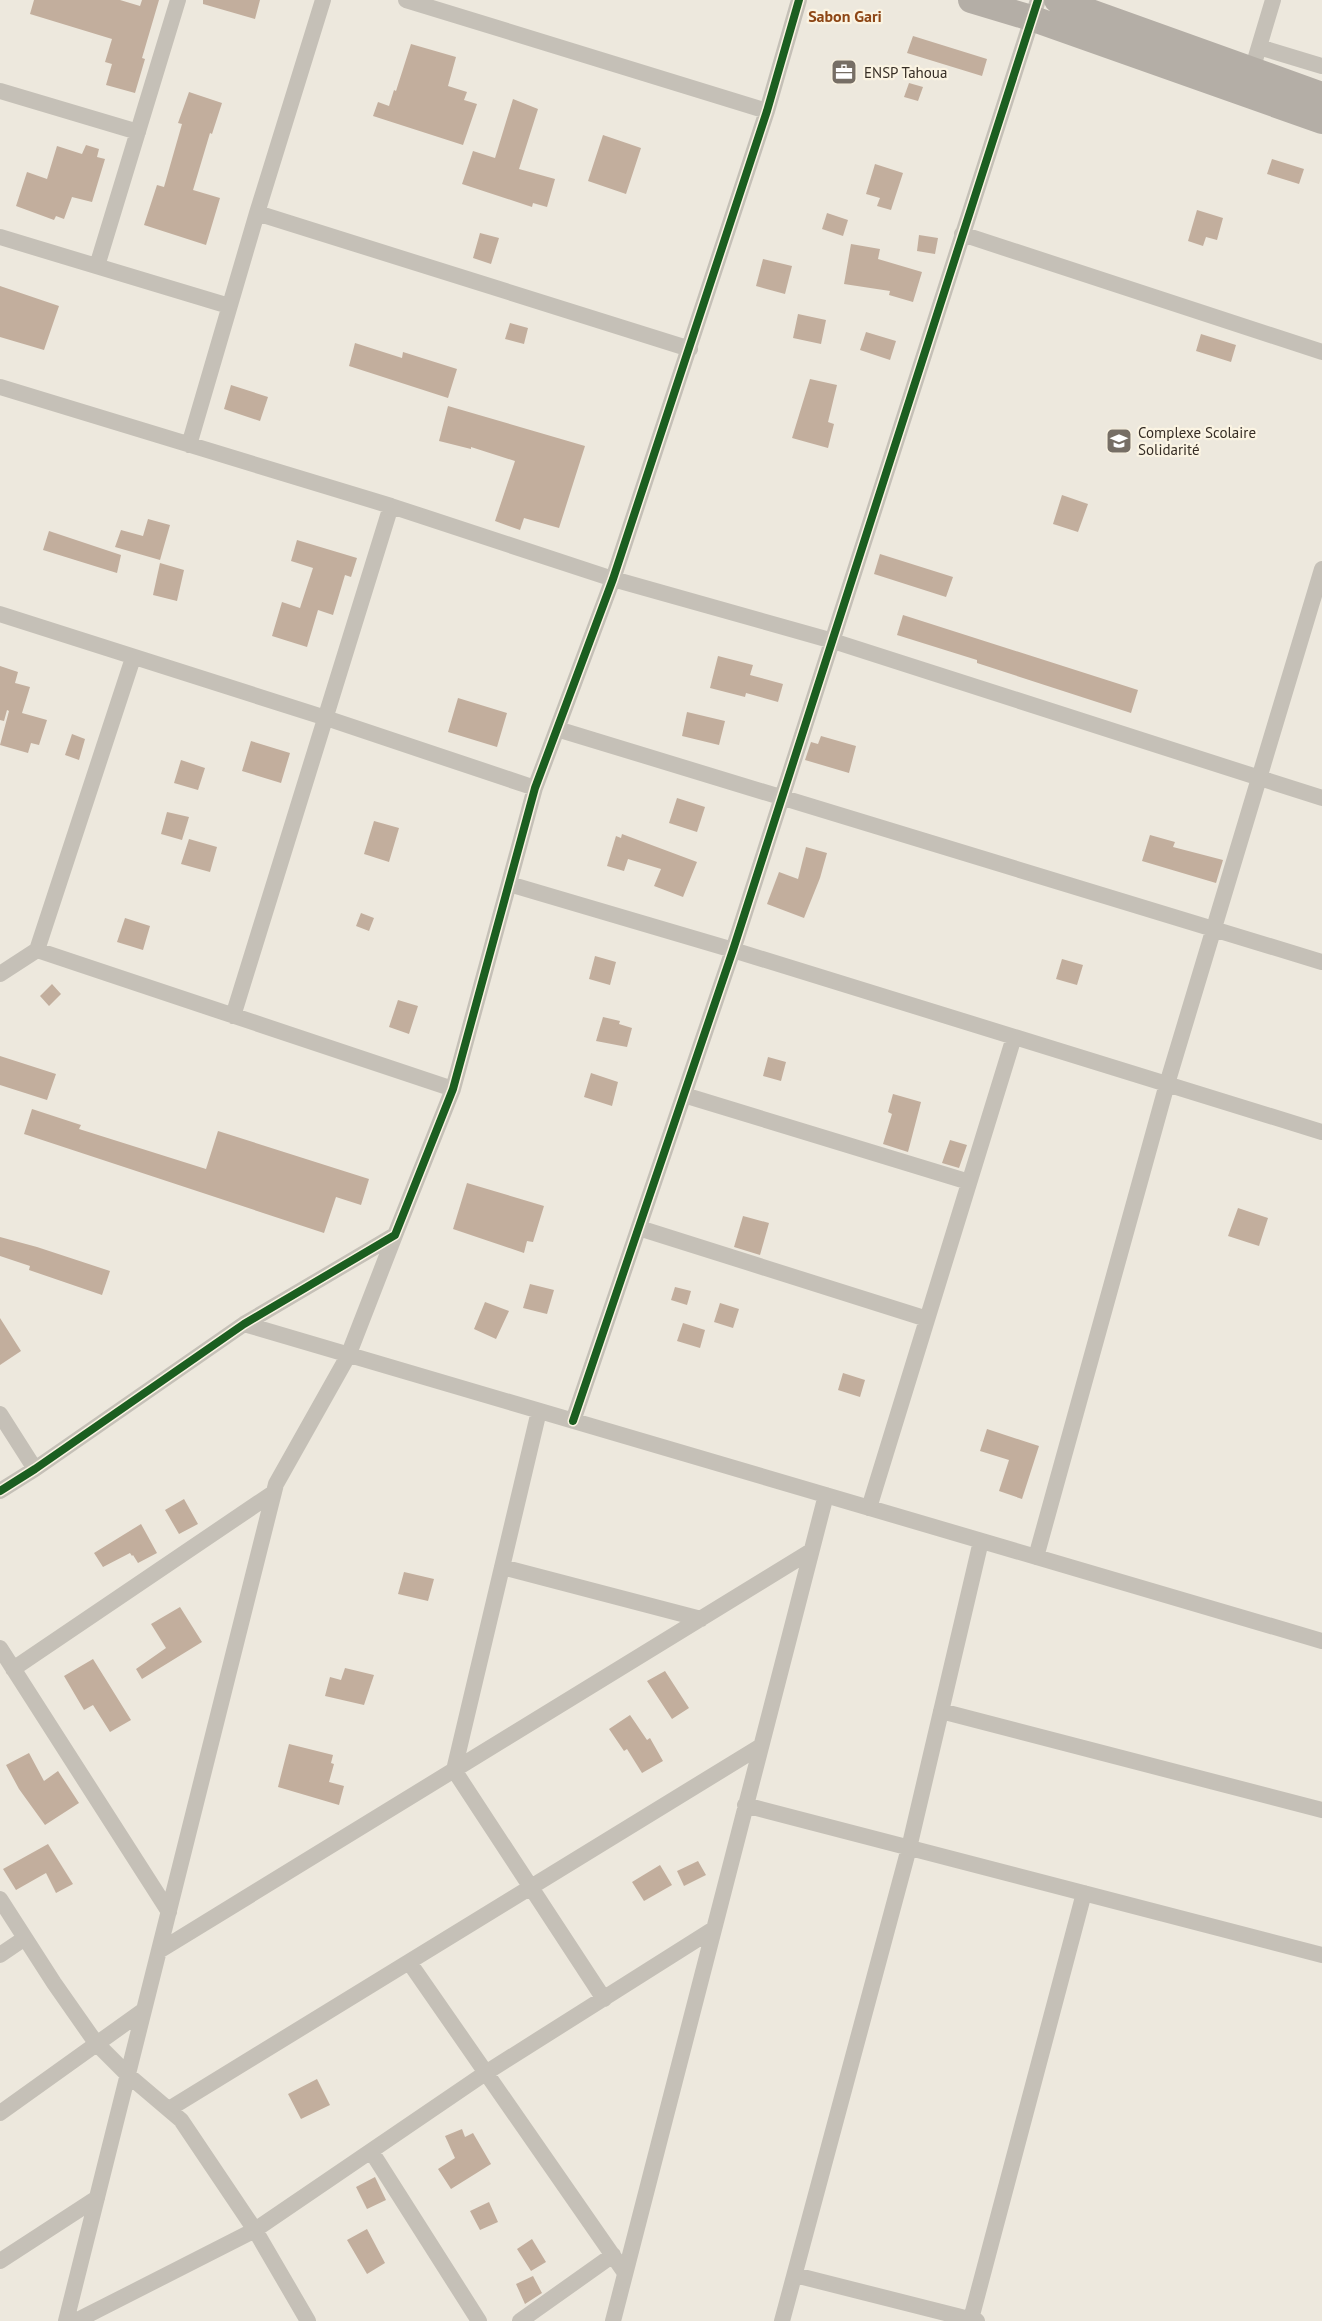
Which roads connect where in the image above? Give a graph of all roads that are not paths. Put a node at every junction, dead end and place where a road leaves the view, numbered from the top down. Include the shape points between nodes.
1 (178, 0) edge
2 (323, 0) edge
3 (406, 0) edge
4 (799, 0) edge
5 (971, 0) edge
6 (1057, 0) edge
7 (1273, 0) edge
8 (1034, 9) edge
9 (1255, 58) junction
10 (1322, 66) edge
11 (0, 91) edge
12 (1322, 95) edge
13 (767, 111) junction
14 (1322, 121) edge
15 (138, 132) junction
16 (257, 213) junction
17 (962, 234) junction
18 (0, 237) edge
19 (97, 266) junction
20 (229, 306) junction
21 (690, 349) junction
22 (1322, 352) edge
23 (0, 387) edge
24 (189, 445) junction
25 (391, 506) junction
26 (1322, 569) edge
27 (613, 579) junction
28 (0, 614) edge
29 (832, 641) junction
30 (133, 658) junction
31 (326, 718) junction
32 (557, 729) junction
33 (1259, 779) junction
34 (536, 788) junction
35 (782, 798) junction
36 (1322, 798) edge
37 (509, 884) junction
38 (1214, 929) junction
39 (36, 950) junction
40 (733, 950) junction
41 (1322, 962) edge
42 (0, 974) edge
43 (233, 1016) junction
44 (1014, 1037) junction
45 (1167, 1084) junction
46 (453, 1089) junction
47 (684, 1095) junction
48 (1322, 1132) edge
49 (969, 1182) junction
50 (639, 1228) junction
51 (395, 1235) junction
52 (927, 1319) junction
53 (244, 1324) junction
54 (348, 1356) junction
55 (539, 1411) junction
56 (0, 1414) edge
57 (573, 1421) junction
58 (35, 1469) junction
59 (0, 1491) edge
60 (273, 1493) junction
61 (826, 1495) junction
62 (869, 1508) junction
63 (981, 1540) junction
64 (811, 1551) junction
65 (1036, 1557) junction
66 (502, 1567) junction
67 (700, 1619) junction
68 (1322, 1641) edge
69 (0, 1648) edge
70 (14, 1669) junction
71 (941, 1711) junction
72 (761, 1746) junction
73 (454, 1770) junction
74 (745, 1806) junction
75 (1322, 1810) edge
76 (909, 1848) junction
77 (531, 1887) junction
78 (1084, 1893) junction
79 (0, 1899) edge
80 (169, 1911) junction
81 (712, 1930) junction
82 (25, 1938) junction
83 (159, 1951) junction
84 (0, 1955) edge
85 (1322, 1955) edge
86 (409, 1962) junction
87 (604, 1999) junction
88 (144, 2010) junction
89 (96, 2043) junction
90 (487, 2073) junction
91 (128, 2075) junction
92 (169, 2109) junction
93 (0, 2112) edge
94 (371, 2151) junction
95 (97, 2199) junction
96 (255, 2230) junction
97 (613, 2255) junction
98 (0, 2261) edge
99 (625, 2273) junction
100 (795, 2275) junction
101 (974, 2320) edge
102 (66, 2321) edge
103 (76, 2321) edge
104 (308, 2321) edge
105 (479, 2321) edge
106 (520, 2321) edge
107 (613, 2321) edge
108 (782, 2321) edge

1 - 15 street
2 - 16 street
3 - 13 street
4 - 13 street
5 - 8 main road
6 - 9 main road
7 - 9 street
8 - 14 main road
8 - 17 street
9 - 10 street
9 - 12 main road
11 - 15 street
13 - 21 street
15 - 19 street
16 - 20 street
16 - 21 street
17 - 22 street
17 - 29 street
18 - 19 street
19 - 20 street
20 - 24 street
21 - 27 street
23 - 24 street
24 - 25 street
25 - 27 street
25 - 31 street
26 - 33 street
27 - 29 street
27 - 32 street
28 - 30 street
29 - 33 street
29 - 35 street
30 - 31 street
30 - 39 street
31 - 34 street
31 - 43 street
32 - 34 street
32 - 35 street
33 - 36 street
33 - 38 street
34 - 37 street
35 - 38 street
35 - 40 street
37 - 40 street
37 - 46 street
38 - 41 street
38 - 45 street
39 - 42 street
39 - 43 street
40 - 44 street
40 - 47 street
43 - 46 street
44 - 45 street
44 - 49 street
45 - 48 street
45 - 65 street
46 - 51 street
47 - 49 street
47 - 50 street
49 - 52 street
50 - 52 street
50 - 57 street
51 - 53 street
51 - 54 street
52 - 62 street
53 - 54 street
53 - 58 street
54 - 55 street
54 - 60 street
55 - 57 street
55 - 66 street
56 - 58 street
57 - 61 street
58 - 59 street
60 - 70 street
60 - 80 street
61 - 62 street
61 - 64 street
62 - 63 street
63 - 65 street
63 - 71 street
64 - 67 street
64 - 72 street
65 - 68 street
66 - 67 street
66 - 73 street
67 - 73 street
69 - 70 street
70 - 80 street
71 - 75 street
71 - 76 street
72 - 74 street
72 - 77 street
73 - 77 street
73 - 83 street
74 - 76 street
74 - 81 street
76 - 78 street
76 - 100 street
77 - 86 street
77 - 87 street
78 - 85 street
78 - 101 street
79 - 82 street
80 - 83 street
81 - 87 street
81 - 99 street
82 - 84 street
82 - 89 street
83 - 88 street
86 - 90 street
86 - 92 street
87 - 90 street
88 - 89 street
88 - 91 street
89 - 91 street
89 - 93 street
90 - 94 street
90 - 97 street
91 - 92 street
91 - 95 street
92 - 96 street via 181,2120
94 - 96 street
94 - 105 street
95 - 98 street
95 - 102 street
96 - 103 street
96 - 104 street
97 - 99 street
97 - 106 street
99 - 107 street
100 - 101 street
100 - 108 street

